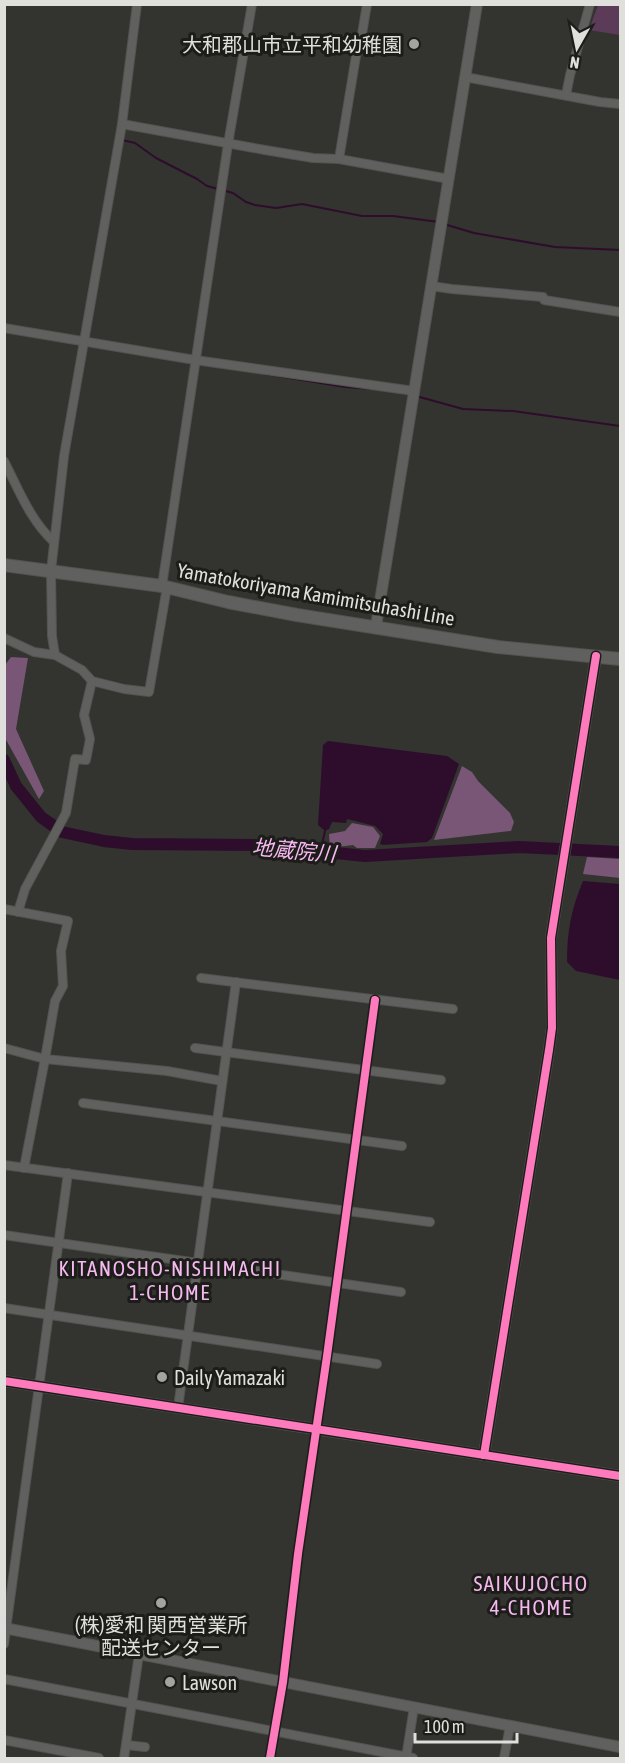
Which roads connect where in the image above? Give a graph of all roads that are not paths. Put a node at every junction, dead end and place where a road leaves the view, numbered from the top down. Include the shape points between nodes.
1 (137, 4) edge
2 (252, 4) edge
3 (367, 4) edge
4 (477, 4) edge
5 (590, 4) edge
6 (465, 77) junction
7 (566, 95) junction
8 (621, 104) edge
9 (122, 124) junction
10 (228, 144) junction
11 (339, 159) junction
12 (449, 179) junction
13 (431, 286) junction
14 (621, 312) edge
15 (4, 328) edge
16 (84, 341) junction
17 (194, 362) junction
18 (414, 396) junction
19 (4, 461) edge
20 (54, 542) junction
21 (4, 565) edge
22 (51, 571) junction
23 (164, 587) junction
24 (376, 626) junction
25 (4, 639) edge
26 (55, 655) junction
27 (596, 656) junction
28 (621, 659) edge
29 (92, 681) junction
30 (4, 909) edge
31 (18, 912) junction
32 (201, 978) dead end
33 (236, 982) junction
34 (375, 1000) junction
35 (453, 1010) dead end
36 (4, 1048) edge
37 (195, 1048) dead end
38 (226, 1052) junction
39 (45, 1059) junction
40 (365, 1071) junction
41 (441, 1080) dead end
42 (222, 1081) junction
43 (83, 1103) dead end
44 (216, 1122) junction
45 (356, 1141) junction
46 (402, 1146) dead end
47 (4, 1165) edge
48 (24, 1168) junction
49 (68, 1173) junction
50 (207, 1192) junction
51 (345, 1210) junction
52 (430, 1222) dead end
53 (4, 1236) edge
54 (60, 1244) junction
55 (198, 1263) junction
56 (336, 1283) junction
57 (401, 1292) dead end
58 (4, 1308) edge
59 (50, 1314) junction
60 (188, 1335) junction
61 (327, 1356) junction
62 (377, 1364) dead end
63 (4, 1381) edge
64 (39, 1386) junction
65 (178, 1408) junction
66 (317, 1428) junction
67 (484, 1455) junction
68 (621, 1476) edge
69 (6, 1628) edge
70 (4, 1644) edge
71 (139, 1654) junction
72 (4, 1679) edge
73 (282, 1682) junction
74 (132, 1703) junction
75 (414, 1707) junction
76 (510, 1726) junction
77 (274, 1732) junction
78 (4, 1740) edge
79 (126, 1744) junction
80 (145, 1747) dead end
81 (621, 1747) edge
82 (65, 1755) edge
83 (99, 1758) edge
84 (124, 1758) edge
85 (270, 1758) edge
86 (408, 1758) edge
87 (504, 1758) edge

1 - 9 street
2 - 10 street
3 - 11 street
4 - 6 street
5 - 7 street
6 - 7 street
6 - 12 street
7 - 8 street
9 - 10 street
9 - 16 street
10 - 11 street
10 - 17 street
11 - 12 street
12 - 13 street
13 - 14 street via 543,297
13 - 18 street
15 - 16 street
16 - 17 street
16 - 20 street
17 - 18 street
17 - 23 street
18 - 24 street
19 - 20 street via 33,519
20 - 22 street
21 - 22 main road, Yamatokoriyama Kamimitsuhashi Line
22 - 23 main road, Yamatokoriyama Kamimitsuhashi Line
22 - 26 street
23 - 24 main road, Yamatokoriyama Kamimitsuhashi Line via 249,606
23 - 29 street via 149,692
24 - 27 main road, Yamatokoriyama Kamimitsuhashi Line via 498,647
25 - 26 street via 34,652
26 - 29 street via 82,670
27 - 28 main road, Yamatokoriyama Kamimitsuhashi Line
27 - 67 street via 551,938 549,1050
29 - 31 street via 84,715 90,739 86,760 75,759 66,813 25,889
30 - 31 street
31 - 39 street via 68,921 61,951 63,986 55,1001
32 - 33 street
33 - 34 street
33 - 38 street
34 - 35 street
34 - 40 street
36 - 39 street
37 - 38 street
38 - 40 street
38 - 42 street
39 - 42 street via 166,1071
39 - 48 street
40 - 41 street
40 - 45 street
42 - 44 street
43 - 44 street
44 - 45 street
44 - 50 street
45 - 46 street
45 - 51 street
47 - 48 street
48 - 49 street
49 - 50 street
49 - 54 street
50 - 51 street
50 - 55 street
51 - 52 street
51 - 56 street
53 - 54 street
54 - 55 street
54 - 59 street
55 - 56 street
55 - 60 street
56 - 57 street
56 - 61 street
58 - 59 street
59 - 60 street
59 - 64 street
60 - 61 street
60 - 65 street
61 - 62 street
61 - 66 street
63 - 64 street
64 - 65 street
64 - 69 street
65 - 66 street
66 - 67 street
66 - 73 street
67 - 68 street
69 - 70 street
69 - 71 street
71 - 73 street
71 - 74 street
72 - 74 street
73 - 75 street
73 - 77 street
74 - 77 street
74 - 79 street
75 - 76 street
75 - 86 street
76 - 81 street
76 - 87 street
77 - 85 street
77 - 86 street
78 - 82 street
79 - 80 street
79 - 84 street
82 - 83 street

